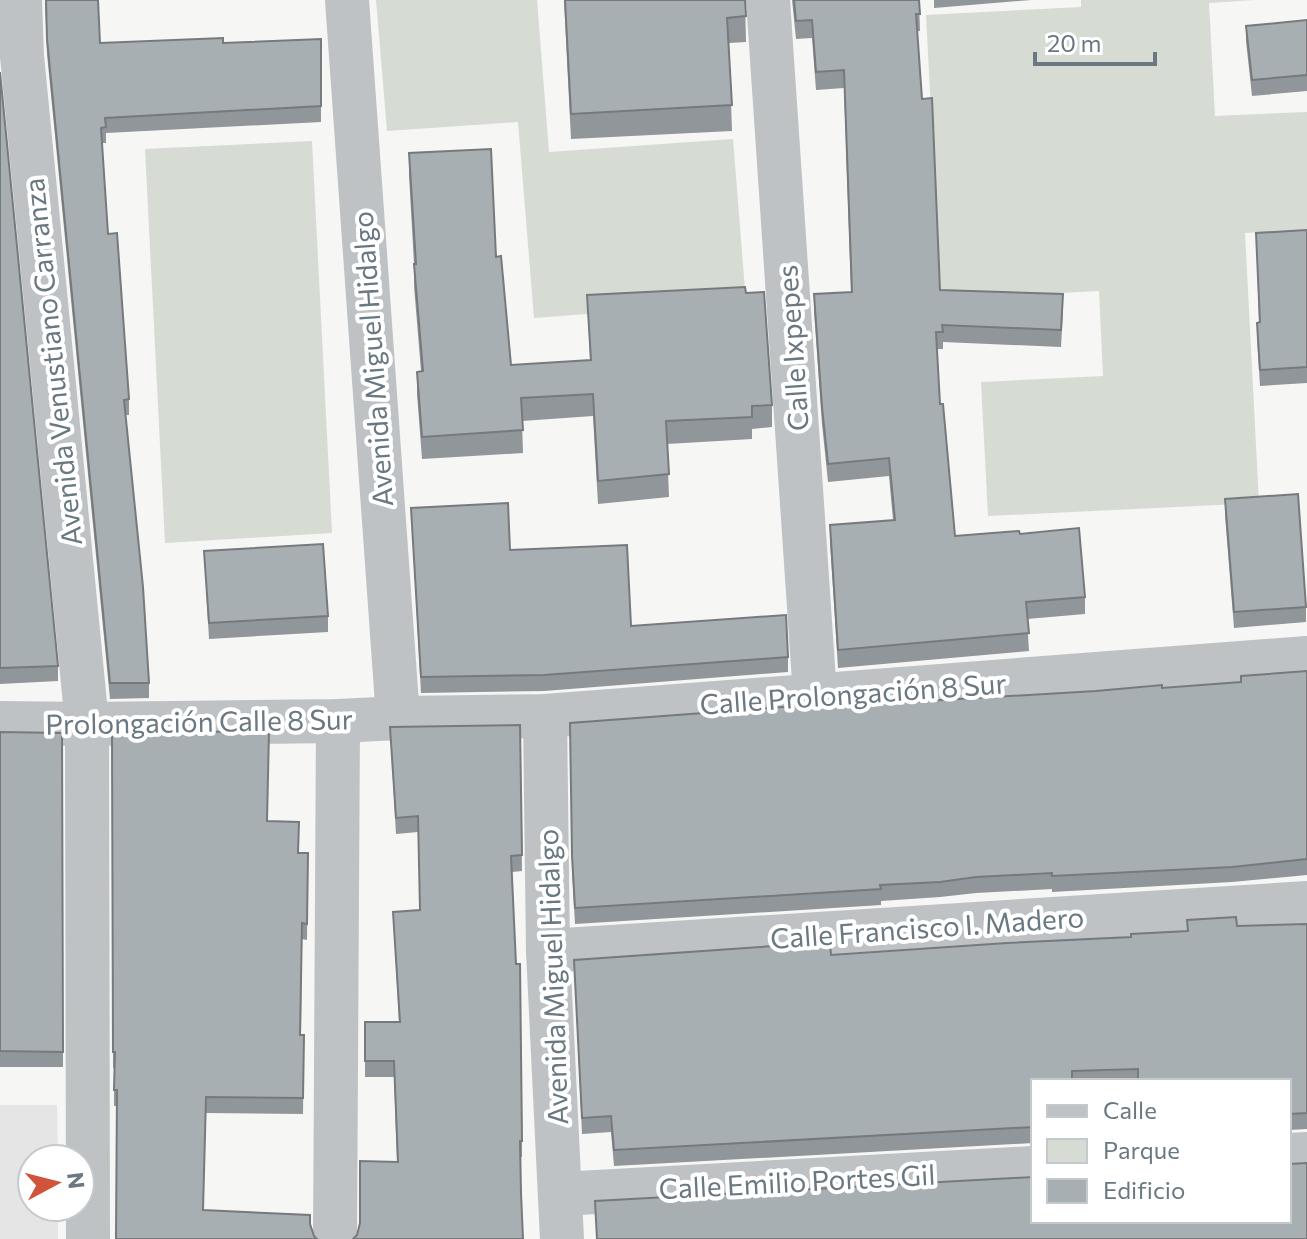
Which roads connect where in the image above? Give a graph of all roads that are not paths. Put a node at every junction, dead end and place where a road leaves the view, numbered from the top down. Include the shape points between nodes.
1 (20, 0) edge
2 (347, 0) edge
3 (768, 0) edge
4 (11, 56) edge
5 (1307, 658) edge
6 (815, 696) junction
7 (545, 716) junction
8 (398, 718) junction
9 (338, 721) junction
10 (0, 723) edge
11 (87, 724) junction
12 (1307, 903) edge
13 (548, 951) junction
14 (1031, 1168) edge
15 (560, 1194) junction
16 (88, 1239) edge
17 (335, 1239) edge
18 (562, 1239) edge

1 - 4 street, Avenida Venustiano Carranza
2 - 8 street, Avenida Miguel Hidalgo
3 - 6 street, Calle Ixpepes
4 - 11 street, Avenida Venustiano Carranza
5 - 6 street, Calle Prolongación 8 Sur
6 - 7 street, Calle Prolongación 8 Sur
7 - 8 street, Calle Prolongación 8 Sur
7 - 13 street, Avenida Miguel Hidalgo
8 - 9 street, Prolongación Calle 8 Sur
9 - 11 street, Prolongación Calle 8 Sur
9 - 17 street
10 - 11 street, Prolongación Calle 8 Sur
11 - 16 street, Avenida Venustiano Carranza
12 - 13 street, Calle Francisco I. Madero
13 - 15 street, Avenida Miguel Hidalgo
14 - 15 street, Calle Emilio Portes Gil
15 - 18 street, Avenida Miguel Hidalgo

